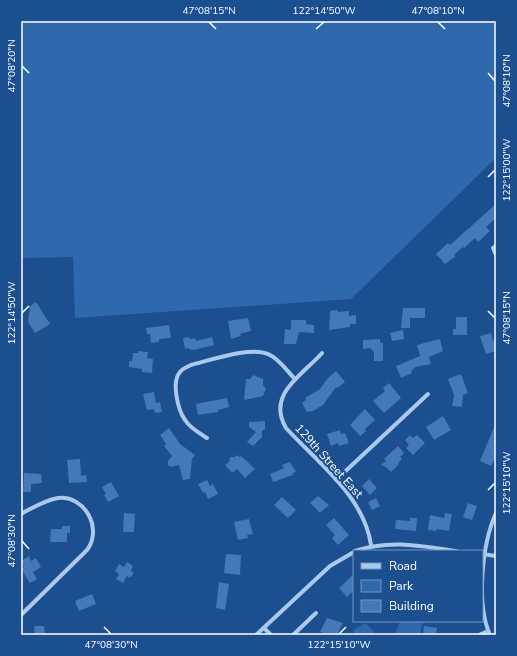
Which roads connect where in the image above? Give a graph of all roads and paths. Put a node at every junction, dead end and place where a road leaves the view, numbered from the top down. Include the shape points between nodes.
1 (496, 246) edge
2 (496, 255) edge
3 (322, 353) dead end
4 (295, 379) junction
5 (428, 394) dead end
6 (206, 438) dead end
7 (336, 480) junction
8 (496, 513) edge
9 (21, 514) edge
10 (371, 545) junction
11 (358, 550) edge
12 (449, 550) edge
13 (353, 552) edge
14 (483, 554) edge
15 (496, 556) edge
16 (483, 596) edge
17 (316, 613) dead end
18 (21, 615) edge
19 (264, 628) junction
20 (489, 633) edge
21 (256, 635) edge
22 (271, 635) edge
23 (293, 635) edge
24 (479, 635) edge

1 - 2 street via 493,248
3 - 4 street, 129th Street East
4 - 6 street via 275,358 256,351 191,365 179,372 176,381 179,409 190,426
4 - 7 street, 129th Street East via 280,403 280,415 284,425
5 - 7 street
7 - 10 street, 129th Street East via 360,512 367,526
8 - 14 street
9 - 18 street via 51,500 66,499 76,502 90,516 94,536 87,550
10 - 11 street
10 - 12 street via 404,544
13 - 19 street via 330,566
14 - 15 street
16 - 20 street
17 - 23 street
19 - 21 street
19 - 22 street
20 - 24 street

